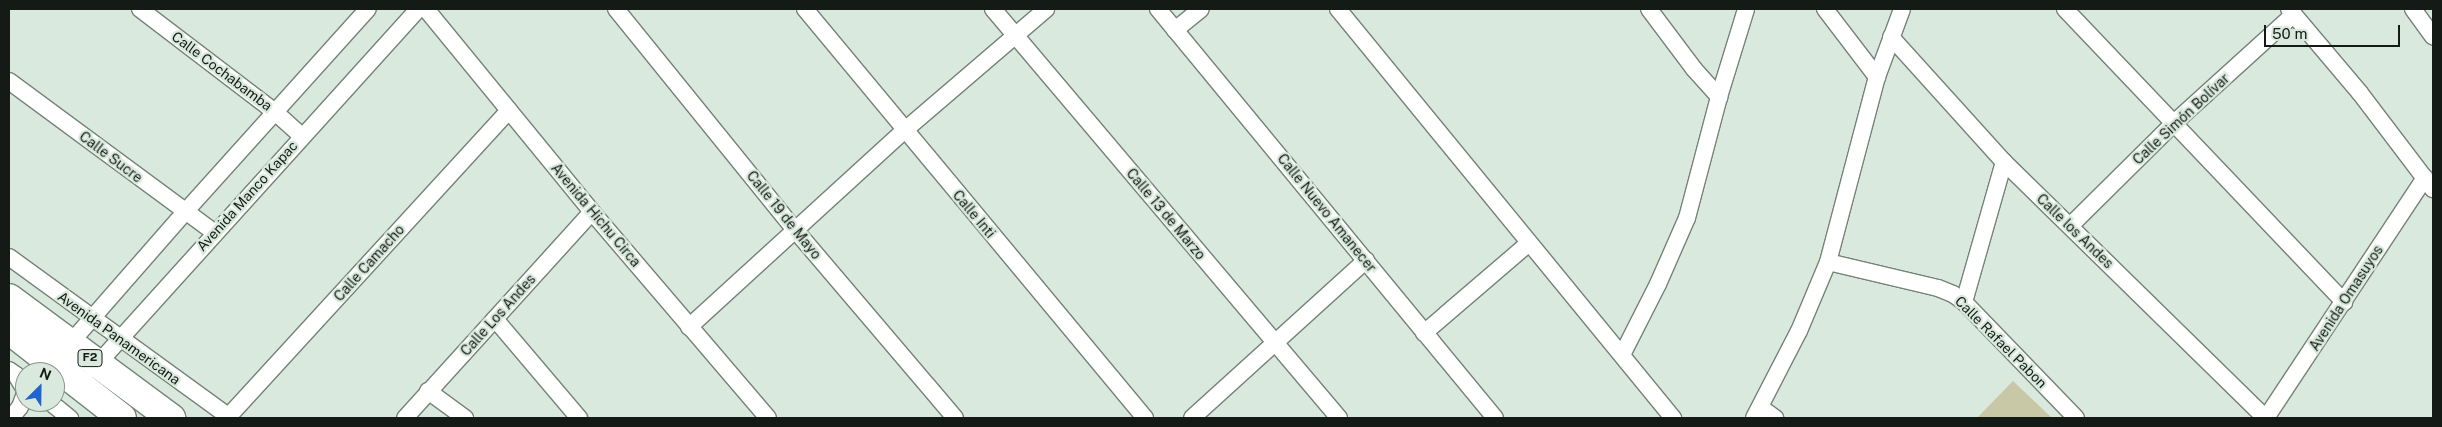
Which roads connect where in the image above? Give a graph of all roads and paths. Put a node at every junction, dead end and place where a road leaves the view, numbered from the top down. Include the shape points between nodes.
1 (140, 9) edge
2 (418, 9) edge
3 (426, 9) edge
4 (616, 9) edge
5 (805, 9) edge
6 (993, 9) edge
7 (1046, 9) edge
8 (1158, 9) edge
9 (1201, 9) edge
10 (1338, 9) edge
11 (1649, 9) edge
12 (1746, 9) edge
13 (1825, 9) edge
14 (1902, 9) edge
15 (2065, 9) edge
16 (2413, 9) edge
17 (359, 12) edge
18 (2291, 12) edge
19 (2431, 28) edge
20 (1175, 30) junction
21 (1015, 36) junction
22 (1891, 37) junction
23 (1877, 77) junction
24 (9, 81) edge
25 (1718, 96) junction
26 (509, 110) junction
27 (275, 112) junction
28 (2174, 123) junction
29 (905, 130) junction
30 (302, 136) junction
31 (2004, 162) junction
32 (2429, 183) edge
33 (184, 212) junction
34 (592, 212) junction
35 (2070, 226) junction
36 (796, 231) junction
37 (214, 232) junction
38 (1529, 244) junction
39 (9, 257) edge
40 (1366, 260) junction
41 (1828, 262) junction
42 (9, 298) edge
43 (1964, 302) junction
44 (2344, 302) junction
45 (495, 319) junction
46 (92, 320) junction
47 (689, 327) junction
48 (9, 330) edge
49 (1424, 333) junction
50 (119, 339) junction
51 (1276, 344) junction
52 (61, 353) junction
53 (1622, 355) junction
54 (98, 364) junction
55 (78, 385) junction
56 (428, 392) junction
57 (1757, 413) edge
58 (229, 417) edge
59 (122, 418) edge
60 (171, 418) edge
61 (405, 418) edge
62 (465, 418) edge
63 (579, 418) edge
64 (768, 418) edge
65 (955, 418) edge
66 (1145, 418) edge
67 (1192, 418) edge
68 (1338, 418) edge
69 (1495, 418) edge
70 (1673, 418) edge
71 (1775, 418) edge
72 (2076, 418) edge
73 (2266, 418) edge

1 - 27 street, Calle Cochabamba
2 - 30 street, Avenida Manco Kapac
3 - 26 street, Avenida Hichu Circa
4 - 36 street, Calle 19 de Mayo
5 - 29 street, Calle Inti
6 - 21 street, Calle 13 de Marzo
7 - 21 street
8 - 20 street, Calle Nuevo Amanecer
9 - 20 street
10 - 38 street
11 - 25 street
12 - 25 street
13 - 23 street
14 - 22 street
15 - 28 street
16 - 19 street
17 - 27 street
18 - 28 street, Calle Simón Bolívar
18 - 32 street via 2360,93
20 - 40 street, Calle Nuevo Amanecer
21 - 29 street
21 - 51 street, Calle 13 de Marzo
22 - 23 street
22 - 31 street, Calle los Andes
23 - 41 street
24 - 33 street, Calle Sucre
25 - 53 street via 1687,218
26 - 34 street, Avenida Hichu Circa
26 - 58 street, Calle Camacho
27 - 30 street, Calle Cochabamba
27 - 33 street
28 - 35 street, Calle Simón Bolívar
28 - 44 street
29 - 36 street
29 - 66 street, Calle Inti
30 - 37 street, Avenida Manco Kapac
31 - 35 street, Calle los Andes
31 - 43 street
32 - 44 street, Avenida Omasuyos
33 - 37 street, Calle Sucre
33 - 46 street
34 - 45 street, Calle Los Andes
34 - 47 street, Avenida Hichu Circa
35 - 73 street, Calle los Andes
36 - 47 street
36 - 65 street, Calle 19 de Mayo
37 - 50 street, Avenida Manco Kapac
38 - 49 street
38 - 53 street
39 - 46 street, Avenida Panamericana
40 - 49 street, Calle Nuevo Amanecer
40 - 51 street
41 - 43 street, Calle Rafael Pabon via 1938,288
41 - 57 street via 1799,331
42 - 52 highway, F2
43 - 72 street, Calle Rafael Pabon
44 - 73 street, Avenida Omasuyos
45 - 56 street, Calle Los Andes
45 - 63 street
46 - 50 street, Avenida Panamericana
46 - 52 street
47 - 64 street, Avenida Hichu Circa
48 - 52 highway, F2
49 - 69 street, Calle Nuevo Amanecer
50 - 54 street, Avenida Manco Kapac
50 - 58 street, Avenida Panamericana
51 - 67 street
51 - 68 street, Calle 13 de Marzo
52 - 54 highway, F2
52 - 55 highway, F2
53 - 70 street
54 - 55 street, Avenida Manco Kapac
54 - 60 highway, F2
55 - 59 highway, F2
56 - 61 street, Calle Los Andes
56 - 62 street
57 - 71 street

